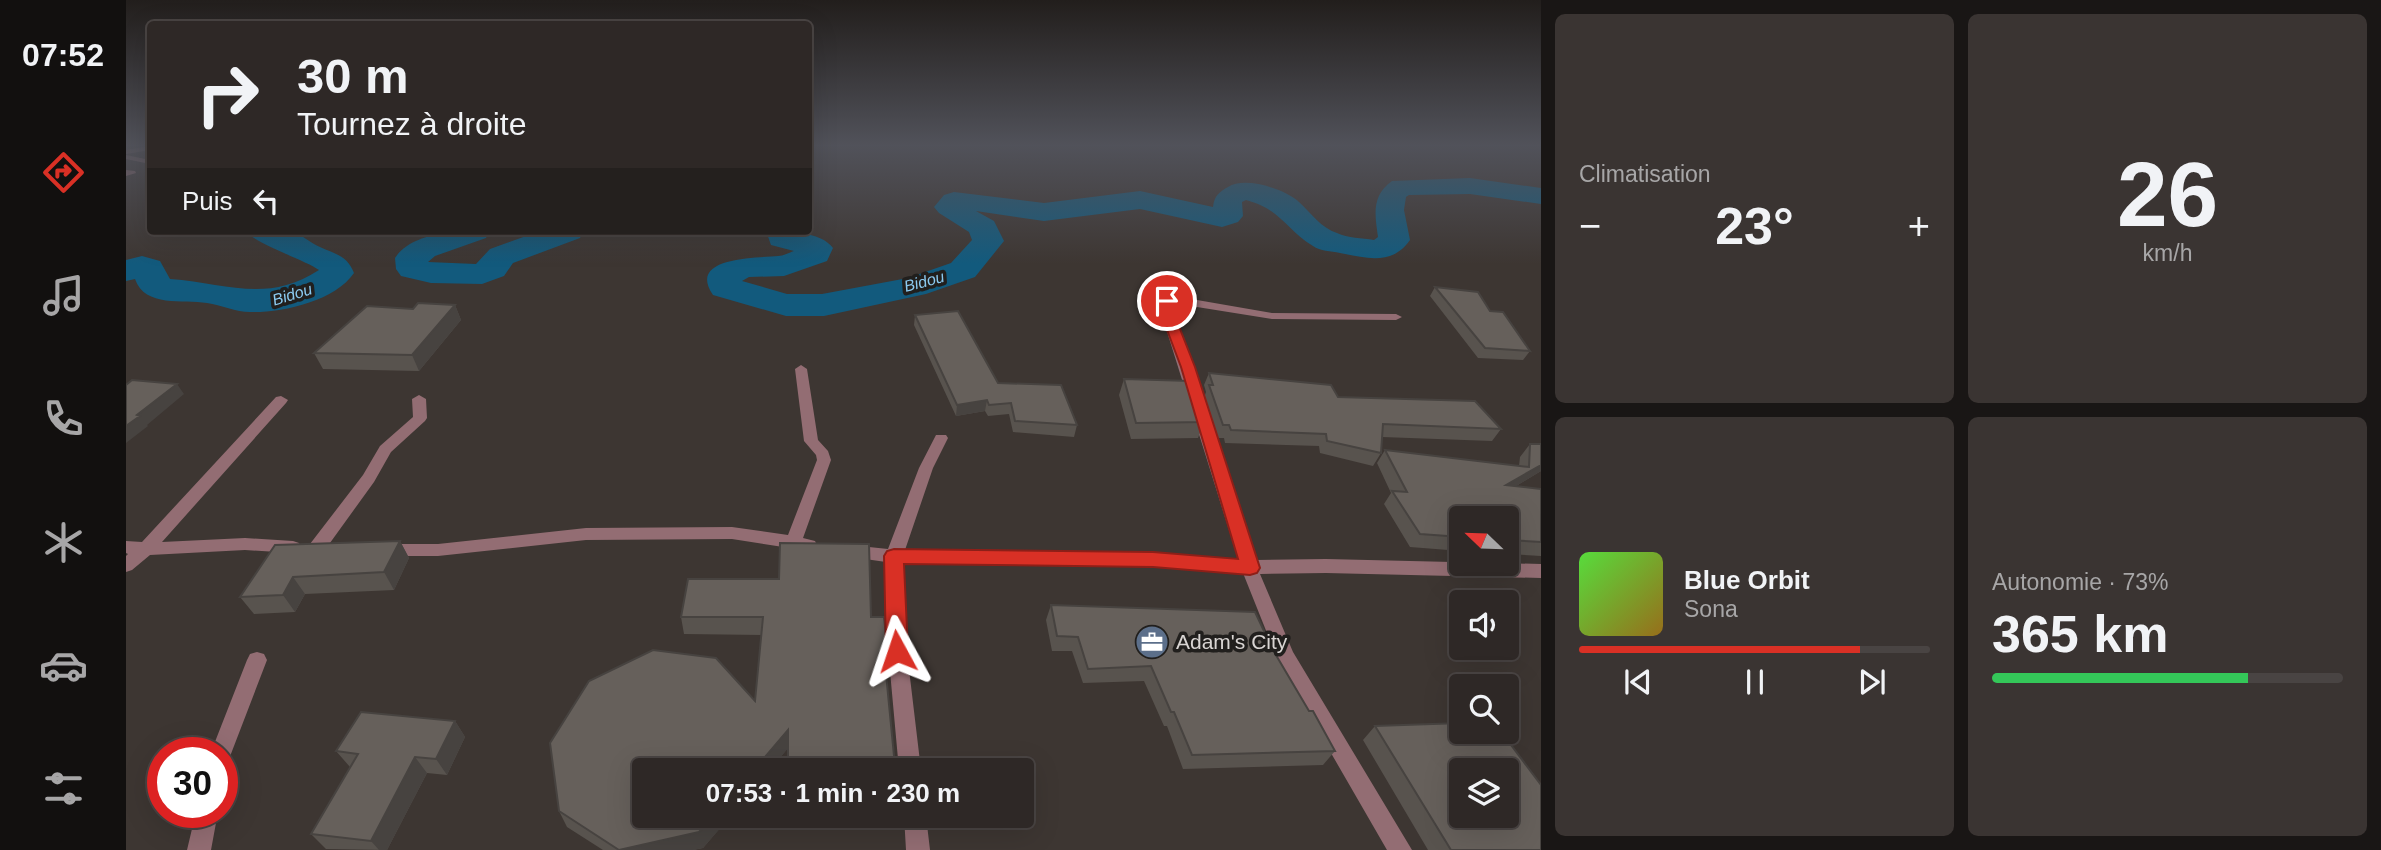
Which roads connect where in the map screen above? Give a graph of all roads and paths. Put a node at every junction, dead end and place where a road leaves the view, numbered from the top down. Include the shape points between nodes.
1 (1396, 317) dead end
2 (800, 369) dead end
3 (419, 398) dead end
4 (281, 400) dead end
5 (941, 438) dead end
6 (793, 543) junction
7 (126, 547) edge
8 (146, 549) junction
9 (316, 549) junction
10 (343, 549) edge
11 (370, 549) edge
12 (894, 556) junction
13 (126, 565) edge
14 (1250, 568) junction
15 (1541, 571) edge
16 (257, 660) dead end
17 (228, 737) edge
18 (909, 758) edge
19 (204, 828) edge
20 (916, 828) edge
21 (199, 850) edge
22 (918, 850) edge
23 (1400, 850) edge

1 - 14 street via 1272,316 1167,301
2 - 6 street via 811,441 824,460
3 - 9 street via 419,418 385,449
4 - 8 street
5 - 12 street
6 - 11 street via 732,533 586,534 438,550
6 - 12 street
7 - 8 street
8 - 9 street via 245,544
8 - 13 street
9 - 10 street
12 - 14 street via 1153,559
12 - 18 street via 895,627
14 - 15 street
14 - 23 street via 1286,657
16 - 17 street
19 - 21 street
20 - 22 street

